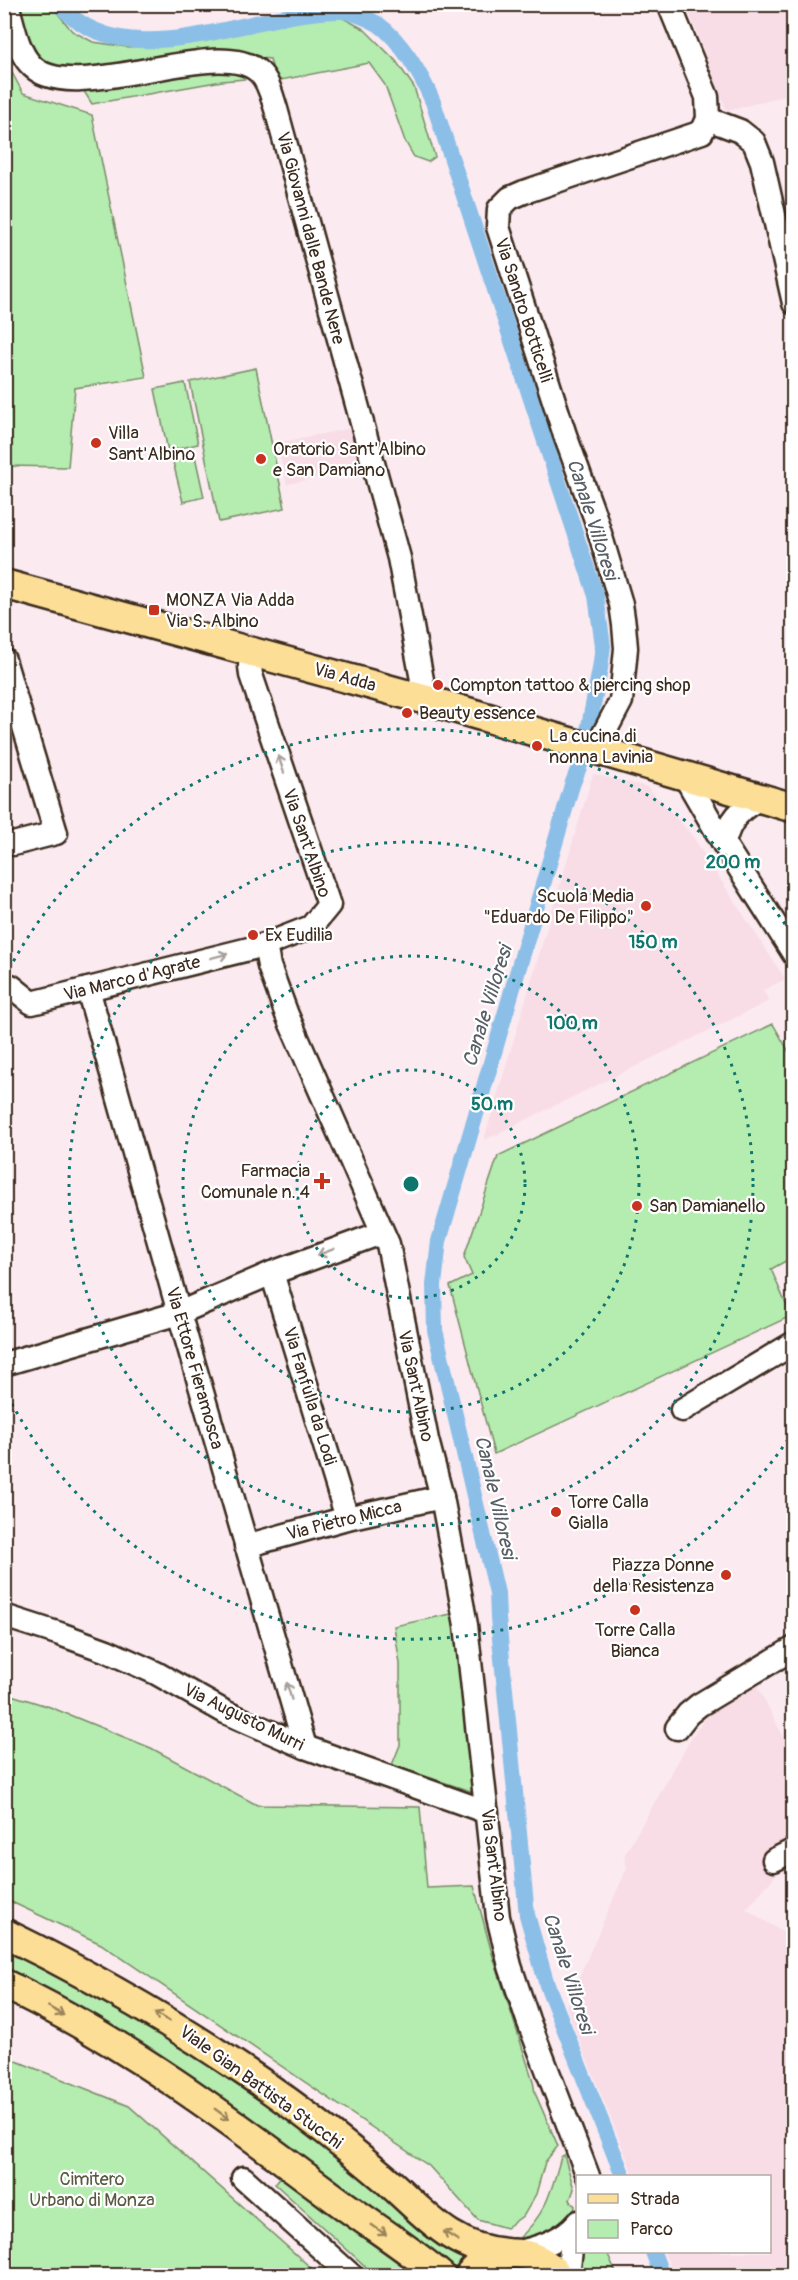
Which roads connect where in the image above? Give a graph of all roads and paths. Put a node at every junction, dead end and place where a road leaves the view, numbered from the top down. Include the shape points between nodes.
1 (7, 4) edge
2 (669, 4) edge
3 (708, 119) junction
4 (794, 303) edge
5 (4, 584) edge
6 (252, 651) junction
7 (4, 660) edge
8 (428, 700) junction
9 (594, 748) junction
10 (684, 775) junction
11 (762, 798) junction
12 (794, 808) edge
13 (13, 844) dead end
14 (724, 844) junction
15 (265, 945) junction
16 (794, 954) edge
17 (4, 988) edge
18 (88, 989) junction
19 (381, 1233) junction
20 (272, 1273) junction
21 (179, 1313) junction
22 (794, 1343) edge
23 (4, 1364) edge
24 (682, 1410) dead end
25 (442, 1497) junction
26 (347, 1518) junction
27 (246, 1546) junction
28 (4, 1616) edge
29 (794, 1648) edge
30 (677, 1728) dead end
31 (305, 1747) junction
32 (487, 1812) junction
33 (4, 1933) edge
34 (4, 1984) edge
35 (588, 2175) edge
36 (243, 2178) dead end
37 (576, 2224) edge
38 (576, 2236) edge
39 (509, 2253) junction
40 (352, 2276) edge
41 (441, 2276) edge
42 (469, 2276) edge
43 (558, 2276) edge
44 (568, 2276) edge

1 - 8 street, Via Giovanni dalle Bande Nere via 28,63 40,73 62,80 224,60 246,63 260,72 268,85 399,558
2 - 3 street via 707,98
3 - 4 street via 740,131 754,142
3 - 9 street, Via Sandro Botticelli via 702,132 525,192 510,198 499,209 498,227 516,288 621,604 626,648 621,701
5 - 6 main road, Via Adda
6 - 8 main road, Via Adda
15 -> 6 street, Via Sant'Albino via 312,927 328,905 251,675
7 - 13 street via 56,833
8 - 9 main road, Via Adda
9 - 10 main road, Via Adda
10 - 11 main road, Via Adda
10 - 14 street
11 - 12 main road, Via Adda
11 - 14 street via 742,809 726,833
14 - 16 street
18 -> 15 street, Via Marco d'Agrate
15 - 19 street, Via Sant'Albino via 287,1015
17 - 18 street, Via Marco d'Agrate via 11,986 32,1003
18 - 21 street, Via Ettore Fieramosca
19 -> 20 street
19 - 25 street, Via Sant'Albino via 388,1244
20 - 21 street
20 - 26 street, Via Fanfulla da Lodi
21 - 23 street
21 - 27 street, Via Ettore Fieramosca
22 - 24 street
25 - 26 street, Via Pietro Micca
25 - 32 street, Via Sant'Albino via 466,1625
26 - 27 street, Via Pietro Micca
31 -> 27 street, Via Ettore Fieramosca
28 - 31 street, Via Augusto Murri via 107,1651 225,1712
29 - 30 street via 699,1705
31 - 32 street, Via Augusto Murri
32 - 35 street, Via Sant'Albino via 498,1917 510,1966
39 -> 33 main road, Viale Gian Battista Stucchi via 477,2248 448,2234 382,2176 246,2072 80,1970
34 -> 41 main road via 111,2043 199,2098
36 - 40 street
37 - 39 street via 550,2242
38 - 44 street
39 - 42 main road via 486,2260
39 - 43 main road, Viale Gian Battista Stucchi via 540,2259

